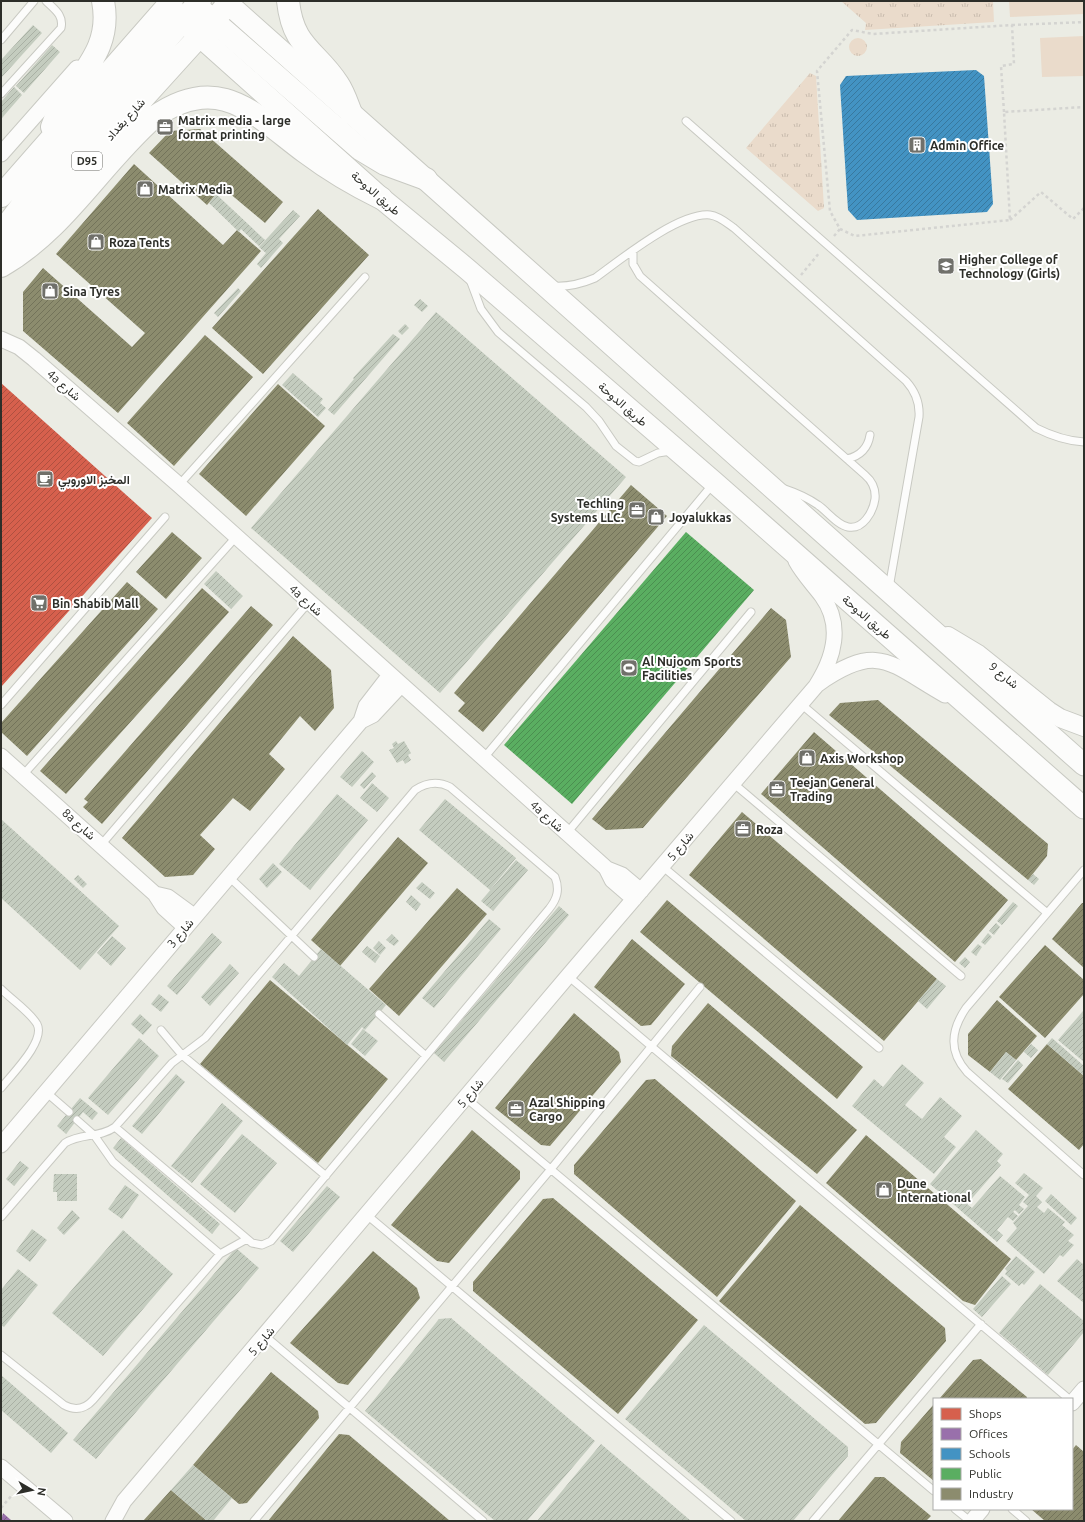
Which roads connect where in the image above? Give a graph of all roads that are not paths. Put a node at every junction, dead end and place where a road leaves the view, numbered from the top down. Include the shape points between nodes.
1 (34, 1) edge
2 (46, 1) edge
3 (92, 1) edge
4 (103, 1) edge
5 (288, 1) edge
6 (228, 2) edge
7 (181, 5) edge
8 (206, 28) junction
9 (1, 40) edge
10 (1, 94) edge
11 (351, 112) junction
12 (686, 121) dead end
13 (48, 142) junction
14 (1, 154) edge
15 (426, 179) junction
16 (1, 196) edge
17 (381, 198) junction
18 (1, 233) edge
19 (633, 251) junction
20 (1, 255) edge
21 (1, 266) edge
22 (467, 269) junction
23 (365, 277) dead end
24 (544, 284) junction
25 (1, 339) edge
26 (870, 435) dead end
27 (1084, 442) edge
28 (679, 452) junction
29 (847, 458) junction
30 (715, 483) junction
31 (179, 485) junction
32 (768, 485) junction
33 (165, 517) dead end
34 (236, 537) junction
35 (790, 549) junction
36 (888, 592) junction
37 (308, 602) junction
38 (751, 612) dead end
39 (924, 623) junction
40 (395, 680) junction
41 (816, 686) junction
42 (801, 704) junction
43 (1, 705) edge
44 (970, 707) junction
45 (1084, 727) edge
46 (1, 756) edge
47 (483, 759) junction
48 (1084, 765) edge
49 (23, 775) junction
50 (733, 783) junction
51 (1084, 808) edge
52 (567, 833) junction
53 (101, 845) junction
54 (662, 866) junction
55 (1084, 870) edge
56 (229, 877) junction
57 (638, 895) junction
58 (1046, 912) junction
59 (189, 922) junction
60 (292, 935) junction
61 (314, 957) dead end
62 (568, 976) junction
63 (961, 976) dead end
64 (700, 987) dead end
65 (1, 990) edge
66 (379, 1014) dead end
67 (160, 1030) dead end
68 (651, 1047) junction
69 (879, 1048) dead end
70 (182, 1055) junction
71 (426, 1056) junction
72 (1, 1088) edge
73 (46, 1092) junction
74 (466, 1098) junction
75 (69, 1112) dead end
76 (77, 1120) dead end
77 (115, 1127) junction
78 (94, 1135) junction
79 (1, 1145) edge
80 (551, 1169) junction
81 (1084, 1175) edge
82 (326, 1176) junction
83 (367, 1215) junction
84 (1, 1217) edge
85 (247, 1239) junction
86 (220, 1254) junction
87 (451, 1286) junction
88 (981, 1324) junction
89 (265, 1336) junction
90 (1, 1355) edge
91 (1084, 1390) edge
92 (1068, 1398) edge
93 (1073, 1400) edge
94 (350, 1408) junction
95 (878, 1444) junction
96 (1, 1466) edge
97 (933, 1490) edge
98 (124, 1501) junction
99 (957, 1510) edge
100 (981, 1510) edge
101 (1013, 1510) edge
102 (65, 1521) edge
103 (100, 1521) edge
104 (113, 1521) edge
105 (254, 1521) edge
106 (483, 1521) edge
107 (731, 1521) edge
108 (813, 1521) edge
109 (971, 1521) edge
110 (1026, 1521) edge

1 - 9 lane
2 - 10 lane via 60,15 61,28
3 - 14 street via 94,25 85,57
4 - 13 main road via 105,24 100,48 88,70 60,108
5 - 11 main road via 291,20 299,38 337,83
6 - 8 main road, شارع بغداد / D95
6 - 11 main road
7 - 8 main road
7 - 13 main road
7 - 18 main road
8 - 15 main road via 360,149 398,170
8 - 17 main road, طريق الدوحة
8 - 20 main road, شارع بغداد / D95
11 - 15 main road
12 - 27 lane via 1036,428 1052,436
13 - 16 main road
15 - 24 main road
17 - 21 main road via 324,166 247,108 222,99 195,99 173,106 153,118 56,222 28,248
17 - 22 main road, طريق الدوحة
19 - 24 lane via 595,278 585,282 565,287
19 - 29 lane via 633,264 640,276
19 - 36 lane via 698,215 722,219 912,387 920,410
22 - 28 main road, طريق الدوحة
22 - 28 lane via 474,297 489,322 593,414 622,451 639,462 658,453
23 - 31 lane
24 - 32 main road
25 - 31 street, 4a شارع via 19,347 34,359
26 - 29 lane via 861,453
28 - 30 main road, طريق الدوحة
29 - 32 lane via 869,479 874,490 873,508 859,526 843,525 806,498
30 - 35 main road, طريق الدوحة
30 - 47 lane
31 - 34 street, 4a شارع
32 - 36 main road
33 - 43 lane
34 - 37 street, 4a شارع
34 - 49 lane
35 - 41 street, شارع 5 via 804,575 825,600 832,616 833,650 824,674
35 - 44 main road, طريق الدوحة
36 - 39 main road
37 - 40 street, 4a شارع
37 - 53 lane
38 - 52 lane
39 - 45 street, شارع 9 via 978,654 1049,711
39 - 48 main road
40 - 47 street, 4a شارع
40 - 56 street, شارع 3 via 366,706 361,721
41 - 42 street, شارع 5
41 - 44 street, شارع 5 via 838,671 856,663 886,662 904,669 939,692
42 - 50 street, شارع 5
42 - 58 lane
44 - 51 main road, طريق الدوحة
46 - 49 street, 8a شارع
47 - 52 street, 4a شارع
49 - 53 street, 8a شارع
50 - 54 street, شارع 5
50 - 63 lane
52 - 57 street, 4a شارع via 606,868 622,875
53 - 59 street, 8a شارع via 156,894 164,908
54 - 57 street, شارع 5
54 - 69 lane
55 - 58 lane
56 - 59 street, شارع 3
56 - 60 lane
57 - 62 street, شارع 5
58 - 81 lane via 959,1018 954,1031 953,1046 960,1065 967,1072
59 - 73 street, شارع 3
60 - 61 lane
60 - 70 lane via 204,1038
60 - 71 lane via 415,790 427,784 439,783 450,787 551,872 558,890 554,903
62 - 68 lane
62 - 74 street, شارع 5
64 - 68 lane
65 - 72 lane via 33,1019 39,1034 35,1045
66 - 71 lane
67 - 70 lane
68 - 80 lane
68 - 88 lane
70 - 77 lane via 166,1069
70 - 82 lane
71 - 82 lane
73 - 75 lane
73 - 79 street, شارع 3
74 - 80 lane
74 - 83 street, شارع 5
76 - 78 lane
77 - 78 lane via 105,1133
77 - 85 lane
78 - 84 lane via 79,1136 65,1143
78 - 86 lane via 113,1162
80 - 87 lane
80 - 95 lane
82 - 85 lane via 271,1241 256,1245
83 - 87 lane
83 - 89 street, شارع 5
85 - 86 lane
86 - 90 lane via 94,1400 86,1406 76,1409 64,1405
87 - 94 lane
87 - 107 lane
88 - 92 lane
88 - 95 lane
89 - 94 lane
89 - 98 street, شارع 5
91 - 93 street
94 - 105 lane
94 - 106 lane
95 - 97 lane
95 - 108 lane
96 - 102 street
98 - 103 street, شارع 5 via 110,1510
98 - 104 street, شارع 5
99 - 109 lane
100 - 109 street
101 - 110 lane

